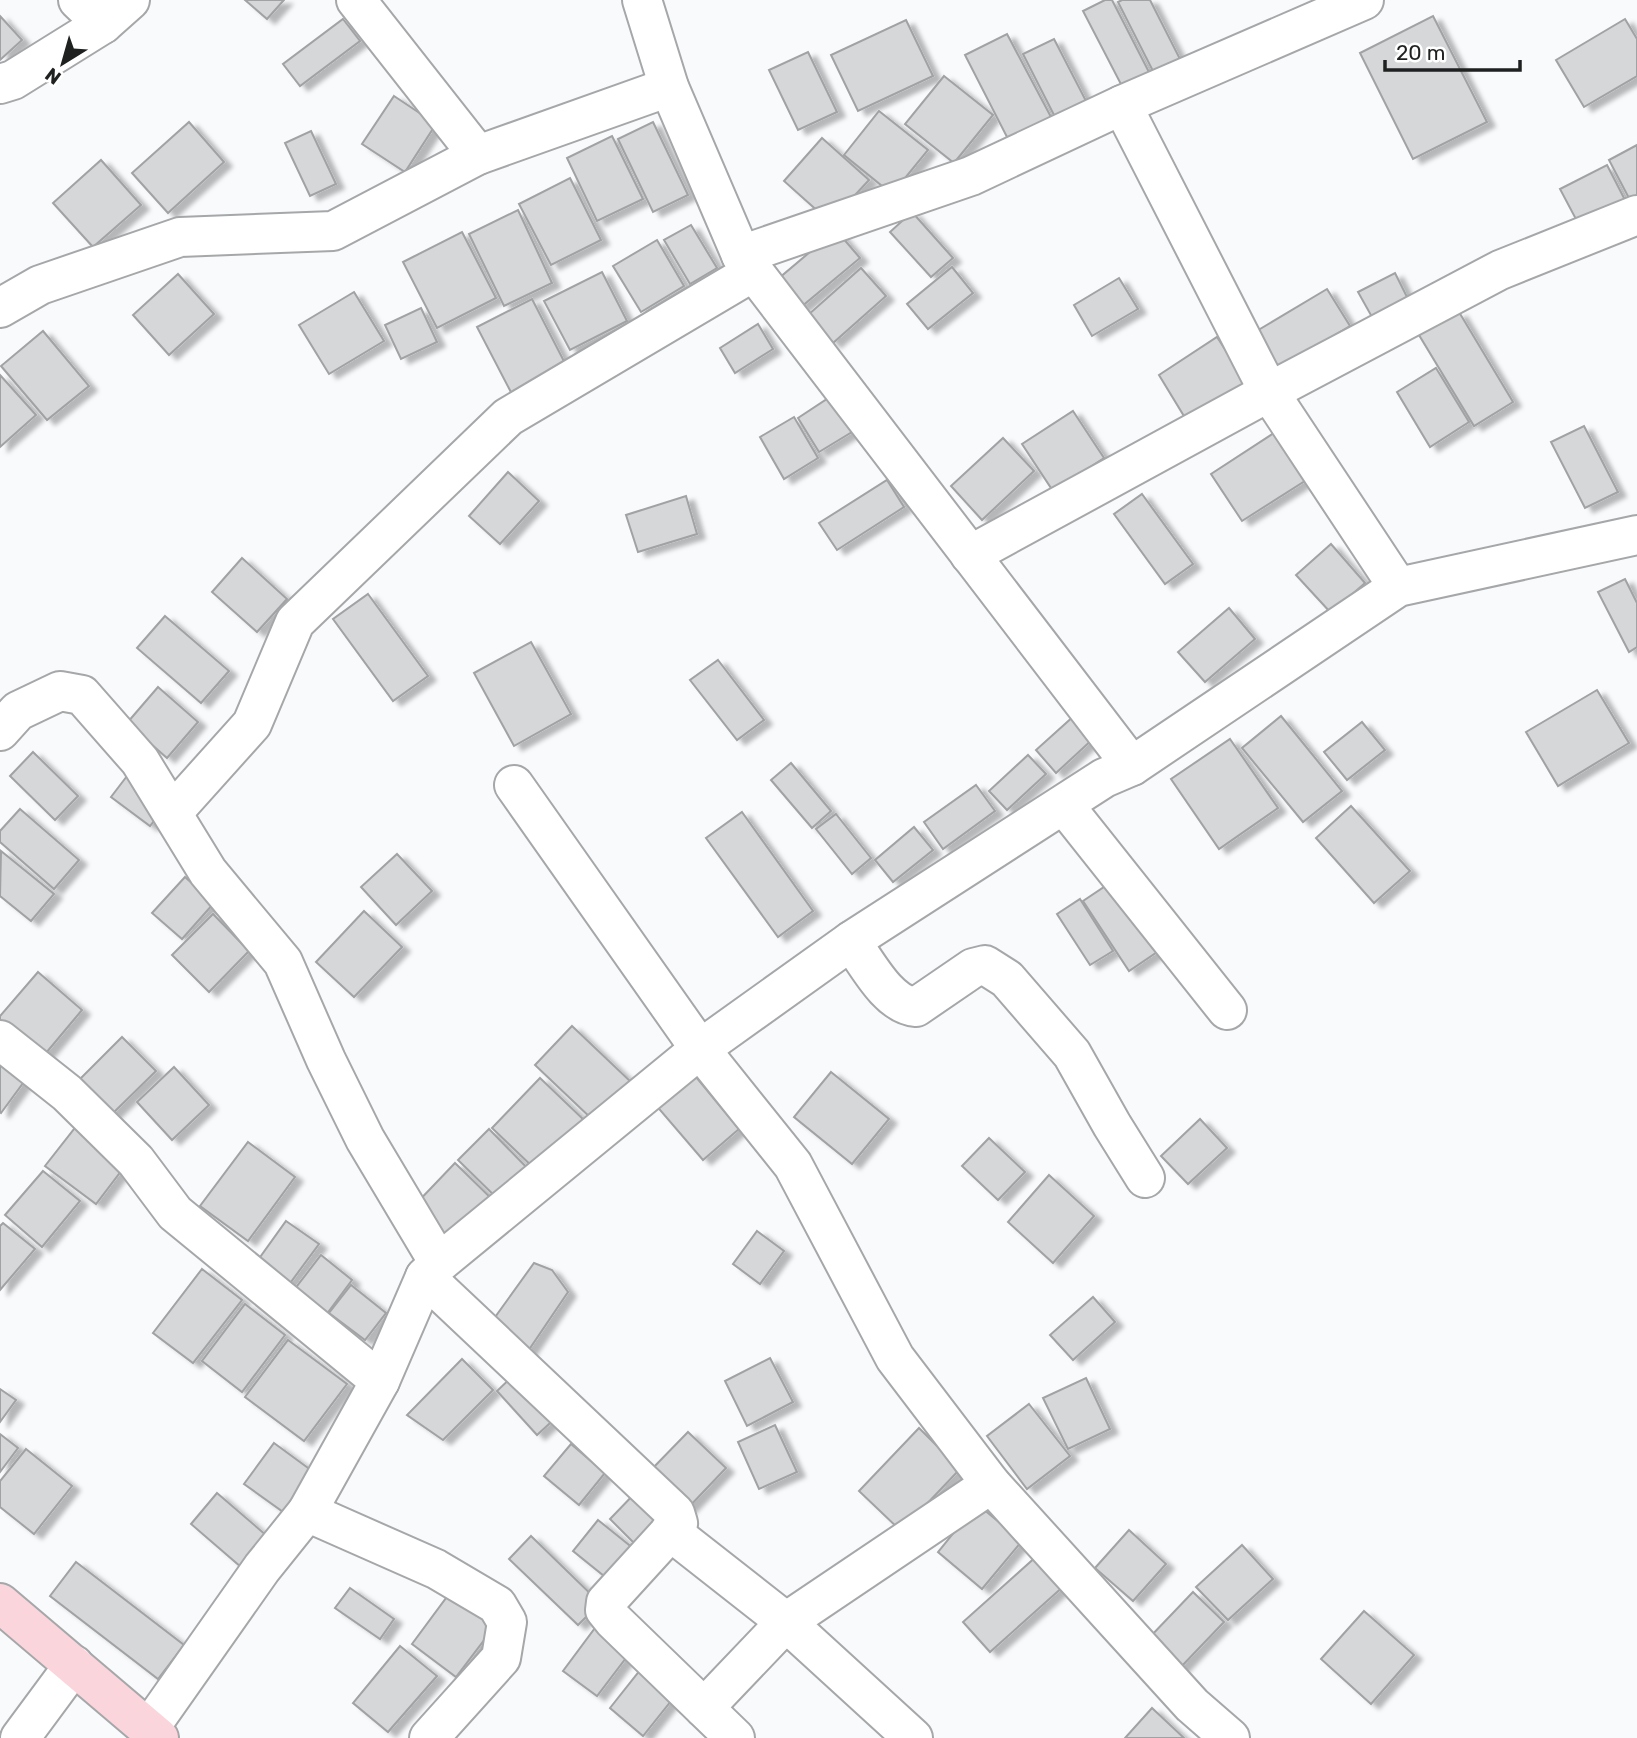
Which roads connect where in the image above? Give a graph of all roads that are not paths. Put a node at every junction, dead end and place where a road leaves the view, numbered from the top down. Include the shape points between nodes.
1 (356, 0) edge
2 (642, 0) edge
3 (1364, 0) edge
4 (104, 8) edge
5 (0, 84) edge
6 (669, 87) junction
7 (1122, 105) junction
8 (478, 155) junction
9 (1637, 215) edge
10 (747, 264) junction
11 (1, 305) edge
12 (1269, 392) junction
13 (1637, 535) edge
14 (970, 555) junction
15 (1398, 587) junction
16 (0, 731) edge
17 (1132, 766) junction
18 (514, 785) dead end
19 (1064, 805) junction
20 (173, 812) junction
21 (851, 942) junction
22 (1227, 1010) dead end
23 (0, 1040) edge
24 (700, 1049) junction
25 (1145, 1178) dead end
26 (432, 1270) junction
27 (380, 1381) junction
28 (990, 1484) junction
29 (307, 1512) junction
30 (670, 1531) junction
31 (0, 1603) edge
32 (786, 1622) junction
33 (74, 1665) junction
34 (704, 1708) junction
35 (153, 1734) edge
36 (20, 1738) edge
37 (429, 1738) edge
38 (735, 1738) edge
39 (913, 1738) edge
40 (1230, 1738) edge

1 - 8 street
2 - 6 street
3 - 7 street
4 - 5 street via 13,79
6 - 8 street
6 - 10 street
7 - 10 street via 971,176
7 - 12 street
8 - 11 street via 333,231 180,237 40,285
9 - 12 street via 1500,270
10 - 14 street
10 - 20 street via 508,417 295,622 252,724
12 - 14 street
12 - 15 street
13 - 15 street
14 - 17 street
15 - 17 street
16 - 20 street via 18,711 60,691 82,695 140,761
17 - 19 street via 1104,778
18 - 24 street
19 - 21 street
19 - 22 street
20 - 26 street via 208,872 283,962 326,1060
21 - 24 street
21 - 25 street via 891,996 906,1006 916,1007 985,965 1007,979 1072,1054
23 - 27 street via 67,1093 136,1161 175,1213
24 - 26 street
24 - 28 street via 793,1165 895,1358
26 - 27 street
26 - 30 street via 675,1513 678,1523
27 - 29 street
28 - 32 street
28 - 40 street via 1192,1705
29 - 35 street via 262,1568
29 - 37 street via 436,1569 497,1605 507,1622 501,1658
30 - 32 street
30 - 34 street via 606,1602 605,1610
31 - 33 street
32 - 34 street
32 - 39 street
33 - 35 street
33 - 36 street
34 - 38 street

